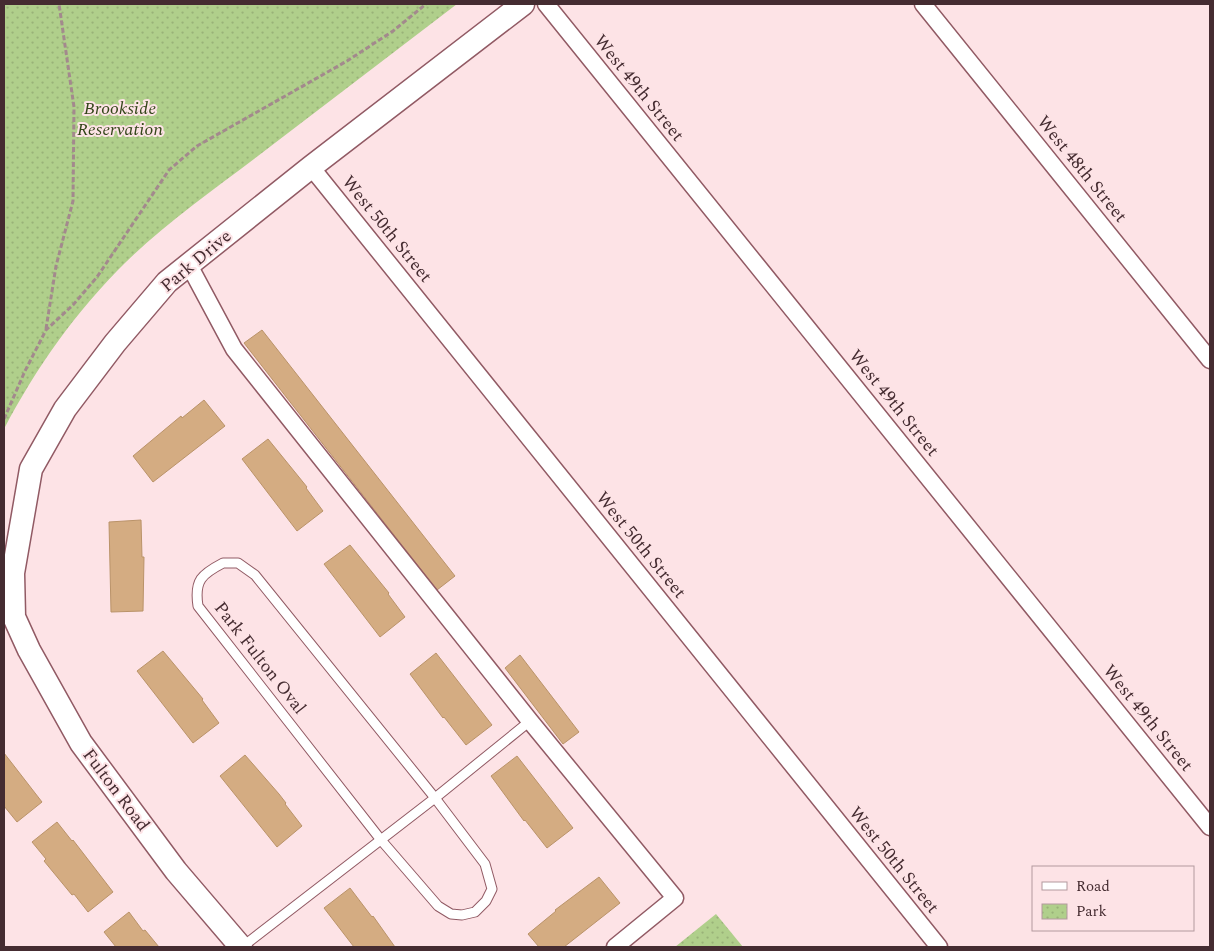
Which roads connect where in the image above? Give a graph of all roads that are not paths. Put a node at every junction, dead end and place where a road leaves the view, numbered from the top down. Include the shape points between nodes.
1 (523, 4) edge
2 (546, 4) edge
3 (923, 4) edge
4 (311, 167) junction
5 (189, 264) junction
6 (1210, 360) edge
7 (14, 617) joint
8 (530, 721) junction
9 (435, 798) junction
10 (1210, 827) edge
11 (381, 840) junction
12 (242, 947) edge
13 (615, 947) edge
14 (939, 947) edge

1 - 4 main road, Park Drive
2 - 10 street, West 49th Street
3 - 6 street, West 48th Street
4 - 5 main road, Park Drive
4 - 14 street, West 50th Street
5 - 7 main road, Park Drive via 168,282 115,343 65,409 31,469 13,573
5 - 8 street via 234,349
7 - 12 main road, Fulton Road via 81,744 176,871
8 - 9 lane
8 - 13 street via 675,898
9 - 11 lane
9 - 11 lane, Park Fulton Oval via 485,864 492,890 475,912 451,914 438,906
9 - 11 lane, Park Fulton Oval via 255,574 238,563 223,563 205,573 199,581 196,595 198,606
11 - 12 lane

